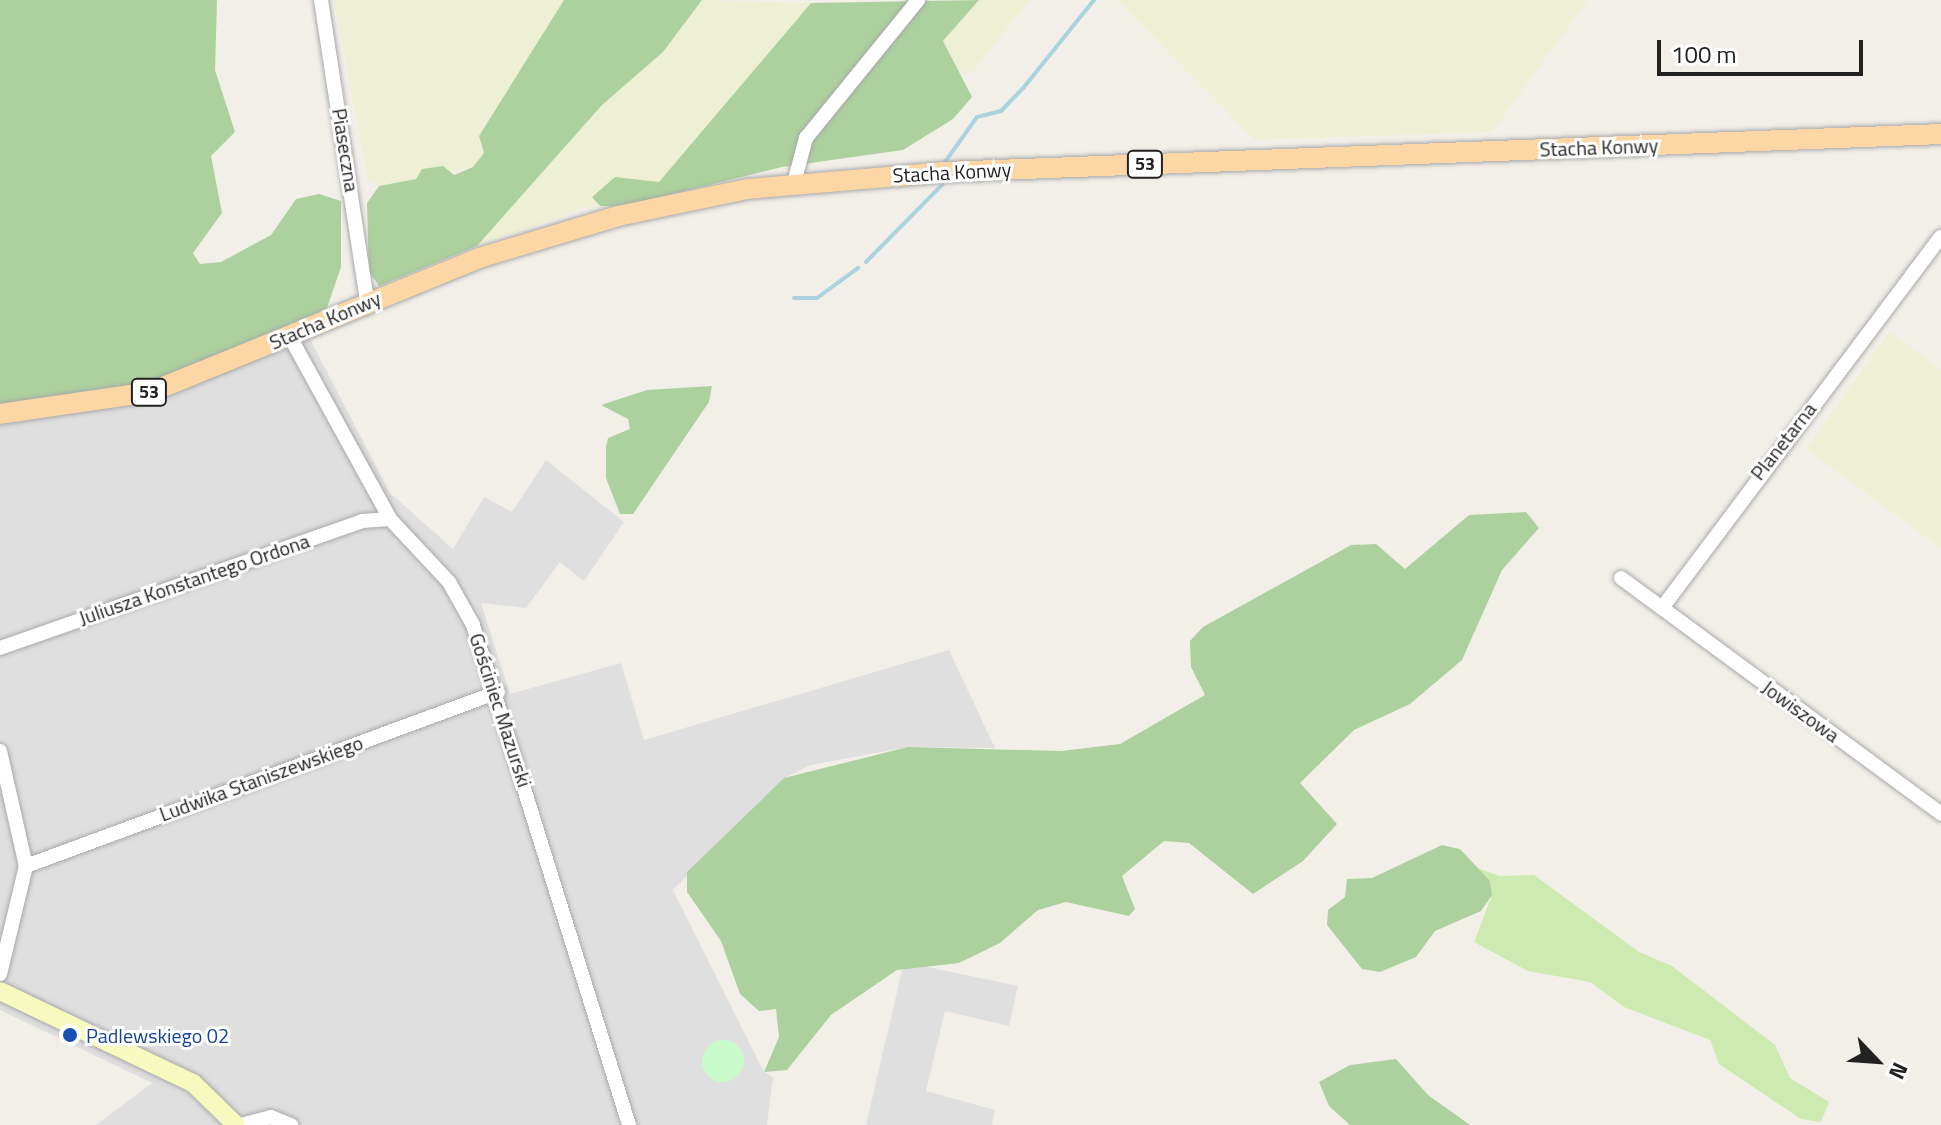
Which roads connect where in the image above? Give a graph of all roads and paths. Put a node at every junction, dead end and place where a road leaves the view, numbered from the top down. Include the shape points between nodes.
1 (321, 0) edge
2 (918, 0) edge
3 (1941, 134) edge
4 (794, 183) junction
5 (1941, 237) edge
6 (367, 301) junction
7 (289, 335) junction
8 (0, 414) edge
9 (390, 519) junction
10 (1621, 578) dead end
11 (1662, 608) junction
12 (0, 648) edge
13 (498, 692) junction
14 (0, 751) edge
15 (1941, 814) edge
16 (26, 866) junction
17 (0, 974) edge
18 (0, 991) edge
19 (238, 1125) edge
20 (291, 1125) edge
21 (629, 1125) edge

1 - 6 street, Piaseczna
2 - 4 street via 806,138
3 - 4 main road, Stacha Konwy / 53
4 - 6 main road, Stacha Konwy / 53 via 607,219
5 - 11 street, Planetarna via 1726,514
6 - 7 main road, Stacha Konwy / 53
7 - 8 main road, Stacha Konwy / 53 via 139,395
7 - 9 street, Gościniec Mazurski
9 - 12 street, Juliusza Konstantego Ordona via 362,521
9 - 13 street, Gościniec Mazurski via 457,594
10 - 11 street
11 - 15 street, Jowiszowa
13 - 16 street, Ludwika Staniszewskiego
13 - 21 street, Gościniec Mazurski
14 - 16 street
16 - 17 street
18 - 19 street via 193,1083
19 - 20 street via 260,1117

